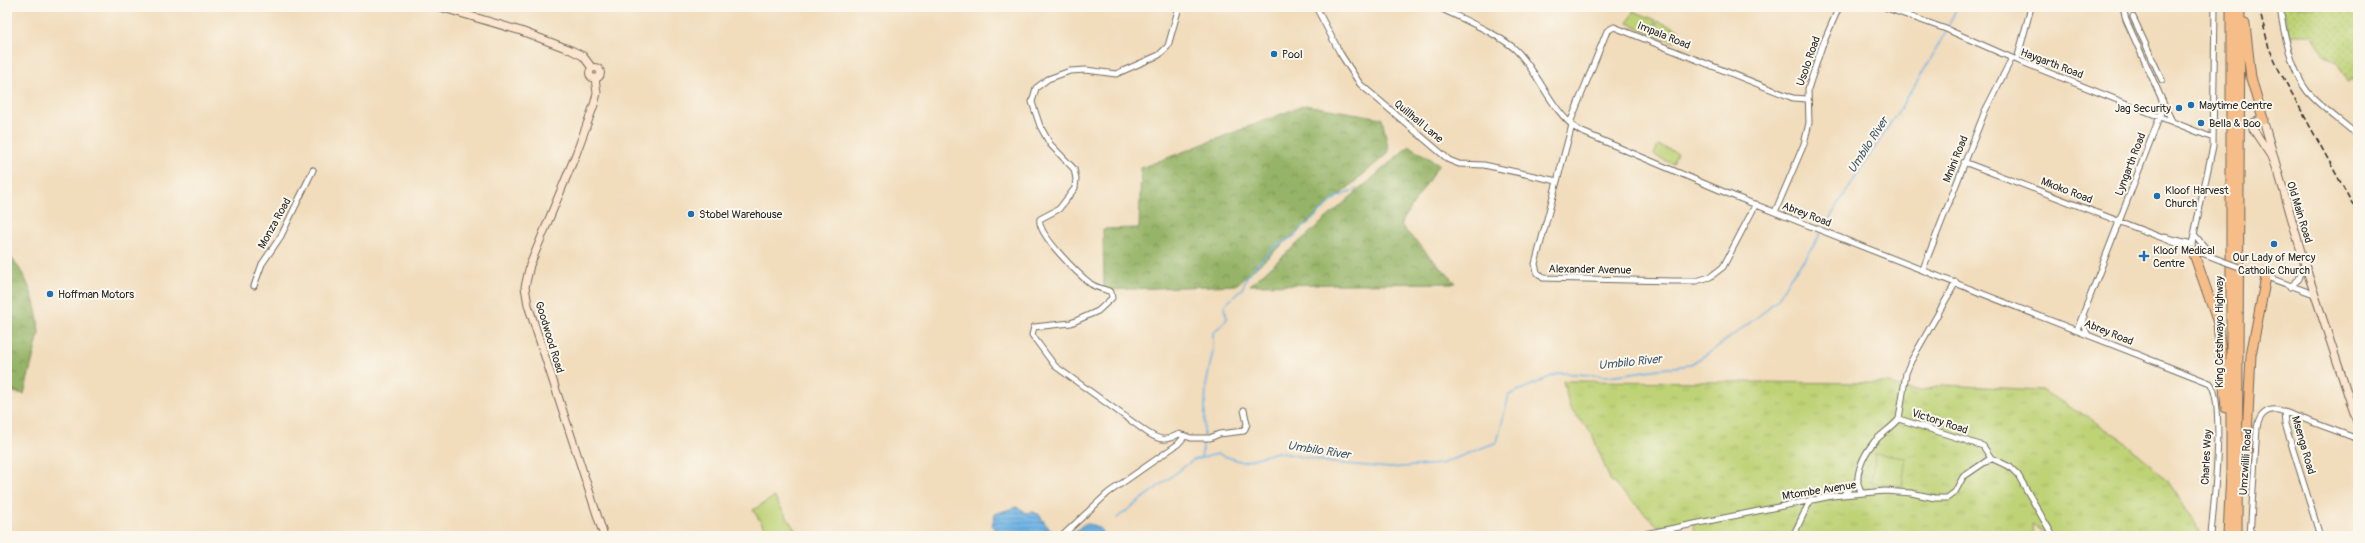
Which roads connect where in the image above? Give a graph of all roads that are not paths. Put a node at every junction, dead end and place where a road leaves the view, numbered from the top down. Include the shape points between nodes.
1 (440, 7) edge
2 (1179, 7) edge
3 (1316, 7) edge
4 (1438, 7) edge
5 (1839, 7) edge
6 (1884, 7) edge
7 (2031, 7) edge
8 (2123, 7) edge
9 (2215, 7) edge
10 (2231, 7) edge
11 (2240, 7) edge
12 (2244, 7) edge
13 (2280, 7) edge
14 (2133, 17) dead end
15 (2140, 31) junction
16 (2132, 34) junction
17 (2015, 59) junction
18 (2162, 80) dead end
19 (1807, 99) junction
20 (2163, 102) junction
21 (2160, 116) junction
22 (2262, 119) junction
23 (2172, 121) junction
24 (1571, 124) junction
25 (2358, 136) edge
26 (2213, 138) junction
27 (1964, 162) junction
28 (314, 170) dead end
29 (2276, 170) junction
30 (1557, 181) junction
31 (1756, 204) junction
32 (1775, 212) junction
33 (2119, 221) junction
34 (2194, 234) junction
35 (2193, 247) junction
36 (2212, 257) junction
37 (2304, 262) junction
38 (1923, 269) junction
39 (2266, 277) junction
40 (1956, 282) junction
41 (254, 286) dead end
42 (2290, 287) junction
43 (2314, 294) junction
44 (2086, 304) junction
45 (2077, 330) junction
46 (2088, 334) junction
47 (2208, 382) joint
48 (1244, 410) dead end
49 (2284, 411) junction
50 (1899, 419) junction
51 (2358, 425) edge
52 (2231, 434) junction
53 (1185, 436) junction
54 (2358, 439) edge
55 (1991, 458) junction
56 (1858, 479) junction
57 (1862, 493) junction
58 (1843, 495) junction
59 (1811, 499) junction
60 (2238, 533) edge
61 (604, 536) edge
62 (1062, 536) edge
63 (1635, 536) edge
64 (1793, 536) edge
65 (2053, 536) edge
66 (2211, 536) edge
67 (2228, 536) edge
68 (2250, 536) edge
69 (2320, 536) edge

1 - 61 street, Goodwood Road via 521,31 571,50 583,56 592,68 589,74 595,78 597,93 594,105 576,154 537,243 525,287 528,305
2 - 53 street via 1168,46 1159,55 1116,74 1086,70 1070,71 1048,79 1036,88 1032,102 1040,126 1050,144 1074,168 1075,188 1059,209 1041,218 1039,224 1069,265 1091,284 1111,292 1112,299 1098,311 1071,323 1034,327 1032,332 1033,338 1055,366 1148,433 1164,441 1179,434
3 - 30 street, Quillhall Lane via 1346,64 1360,84 1449,160 1458,164 1490,166
4 - 24 street, Abrey Road via 1516,50
5 - 19 street, Usolo Road via 1822,46
6 - 17 street, Haygarth Road
7 - 17 street, Mnini Road
8 - 16 street
9 - 26 street
10 - 52 highway, King Cetshwayo Highway
11 - 60 highway, King Cetshwayo Highway
12 - 22 highway via 2249,65
13 - 25 street via 2294,64 2307,91
14 - 15 street
15 - 16 street
15 - 18 street
16 - 20 street
17 - 21 street, Haygarth Road
17 - 27 street, Mnini Road via 1985,111
19 - 24 street, Impala Road via 1793,98 1614,27 1607,31
19 - 32 street, Usolo Road via 1810,109 1804,144
20 - 21 street, Lyngarth Road
20 - 23 street
21 - 23 street, Haygarth Road
21 - 33 street, Lyngarth Road
22 - 29 street, Old Main Road
22 - 29 street via 2254,122 2253,129 2271,156
23 - 26 street, Haygarth Road
24 - 30 street, Alexander Avenue
24 - 31 street, Abrey Road via 1580,131
26 - 34 street via 2211,159
27 - 33 street, Mkoko Road
27 - 38 street, Mnini Road
28 - 41 street, Monza Road via 281,236 262,264
29 - 37 street, Old Main Road
30 - 31 street, Alexander Avenue via 1535,266 1541,277 1551,280 1696,281 1710,277 1723,267
31 - 32 street, Abrey Road
32 - 38 street, Abrey Road
33 - 35 street, Mkoko Road
33 - 44 street, Lyngarth Road
34 - 35 street
34 - 36 street
35 - 36 street, Mkoko Road
35 - 52 highway via 2218,323 2226,416
36 - 39 street, Mkoko Road, bridge
37 - 42 street via 2300,277
37 - 43 street, Old Main Road
38 - 40 street, Abrey Road
39 - 42 street, Mkoko Road
39 - 60 highway via 2251,355 2244,494
40 - 45 street, Abrey Road
40 - 50 street, Victory Road via 1906,373
42 - 43 street, Mkoko Road
43 - 51 street, Old Main Road
44 - 45 street, Lyngarth Road
44 - 46 street via 2084,326
45 - 46 street, Abrey Road
46 - 47 street, Abrey Road
47 - 66 street, Charles Way via 2215,392 2218,417
48 - 53 street via 1246,424 1244,431 1240,433 1219,434 1210,438
49 - 54 street, Msenga Road
49 - 68 street, Umzwilili Road via 2268,410 2259,420
49 - 69 street, Msenga Road via 2285,424
50 - 55 street, Victory Road via 1983,446
50 - 56 street via 1871,446
52 - 67 highway, King Cetshwayo Highway
53 - 62 street via 1178,444 1108,493
55 - 57 street, Mtombe Avenue via 1963,477 1955,491 1946,498 1899,491
55 - 65 street, Victory Road via 2010,467 2018,475
56 - 57 street
56 - 58 street
57 - 58 street, Mtombe Avenue
58 - 59 street, Mtombe Avenue
59 - 63 street, Mtombe Avenue
59 - 64 street

